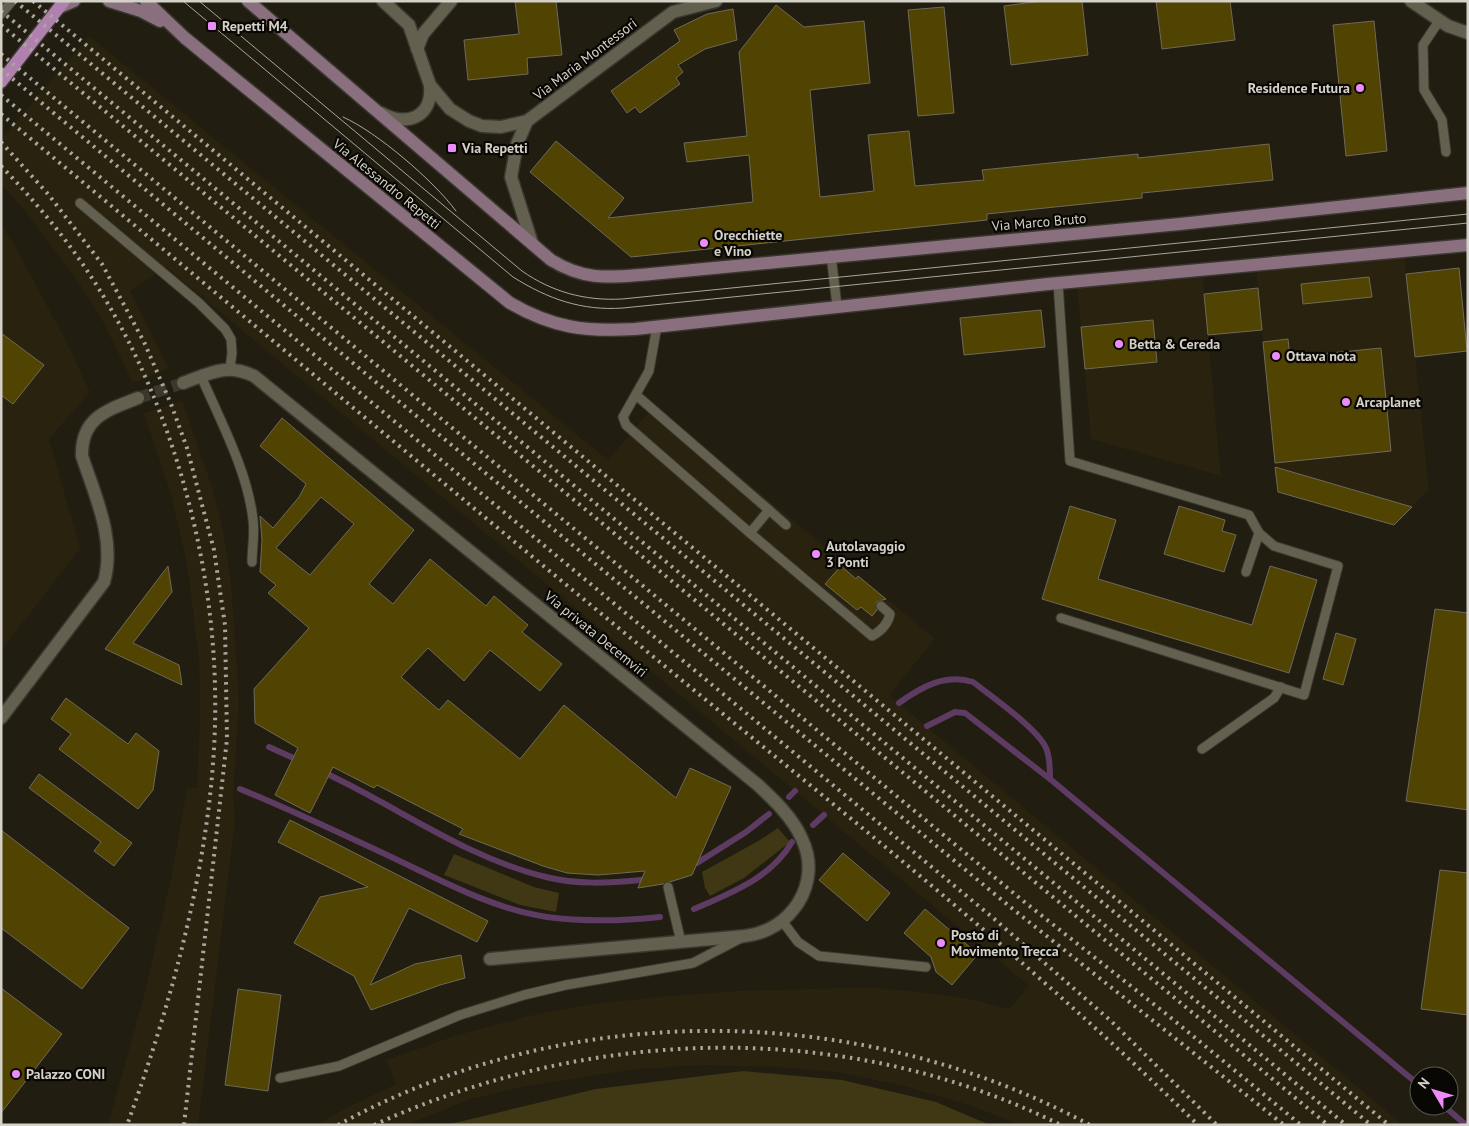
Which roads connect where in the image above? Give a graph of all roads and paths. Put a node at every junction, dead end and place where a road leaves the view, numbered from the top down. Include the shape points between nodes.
1 (12, 1) edge
2 (74, 1) edge
3 (109, 1) edge
4 (146, 1) edge
5 (248, 1) edge
6 (383, 1) edge
7 (451, 1) edge
8 (716, 1) edge
9 (1411, 1) edge
10 (62, 4) edge
11 (1, 14) edge
12 (1439, 21) junction
13 (1468, 33) edge
14 (185, 38) junction
15 (419, 54) junction
16 (1, 82) edge
17 (430, 85) junction
18 (376, 110) junction
19 (527, 121) junction
20 (1446, 152) dead end
21 (1468, 193) edge
22 (80, 203) dead end
23 (532, 243) junction
24 (1468, 246) edge
25 (831, 256) junction
26 (1058, 283) junction
27 (837, 306) junction
28 (657, 326) junction
29 (230, 368) junction
30 (202, 376) junction
31 (182, 383) tunnel mouth
32 (636, 395) junction
33 (138, 398) tunnel mouth
34 (769, 510) junction
35 (786, 525) dead end
36 (750, 533) junction
37 (1258, 534) junction
38 (252, 562) dead end
39 (1246, 572) dead end
40 (880, 606) dead end
41 (1061, 618) dead end
42 (1281, 687) junction
43 (1, 718) edge
44 (1202, 749) dead end
45 (668, 886) dead end
46 (783, 922) junction
47 (745, 936) junction
48 (681, 942) junction
49 (490, 959) dead end
50 (926, 967) dead end
51 (280, 1078) dead end

1 - 11 lane
2 - 10 main road
3 - 14 main road via 147,14
4 - 14 main road, Via Alessandro Repetti
5 - 18 main road
6 - 15 street via 409,25
7 - 15 street via 423,34
8 - 19 street, Via Maria Montessori via 673,12
9 - 12 street
10 - 16 main road
12 - 13 street
12 - 20 lane via 1423,45 1424,90 1442,120
14 - 28 main road, Via Alessandro Repetti via 510,303 544,320 577,329
15 - 17 street
17 - 18 street via 430,102 419,116 393,120
17 - 19 street via 450,109 482,126
18 - 23 main road
19 - 23 street via 517,144 511,177
21 - 25 main road, Via Marco Bruto via 1180,224
22 - 29 lane via 200,303 225,328 231,338
23 - 25 main road, Via Marco Bruto via 551,260 576,274 612,276
24 - 26 main road
25 - 27 lane
26 - 27 main road
26 - 37 lane via 1070,461 1248,515
27 - 28 main road
28 - 32 lane via 652,360
29 - 30 street
29 - 46 street, Via privata Decemviri via 240,370 265,385 764,790 798,831 808,856 805,890 796,908
30 - 31 street
30 - 38 lane via 248,495 253,521
32 - 34 lane
32 - 36 lane via 623,417 626,425
33 - 43 street via 102,414 91,423 82,444 82,456 108,539 104,582
34 - 35 lane
34 - 36 lane
36 - 40 lane via 872,636 879,632 890,614
37 - 39 lane
37 - 42 lane via 1274,546 1338,566 1304,694
41 - 42 lane
42 - 44 lane via 1274,698
45 - 48 lane
46 - 47 street, Via privata Decemviri via 766,931
46 - 50 lane via 798,942 819,956
47 - 48 street, Via privata Decemviri
47 - 51 lane via 693,963 524,995 460,1015 339,1066
48 - 49 street, Via privata Decemviri

